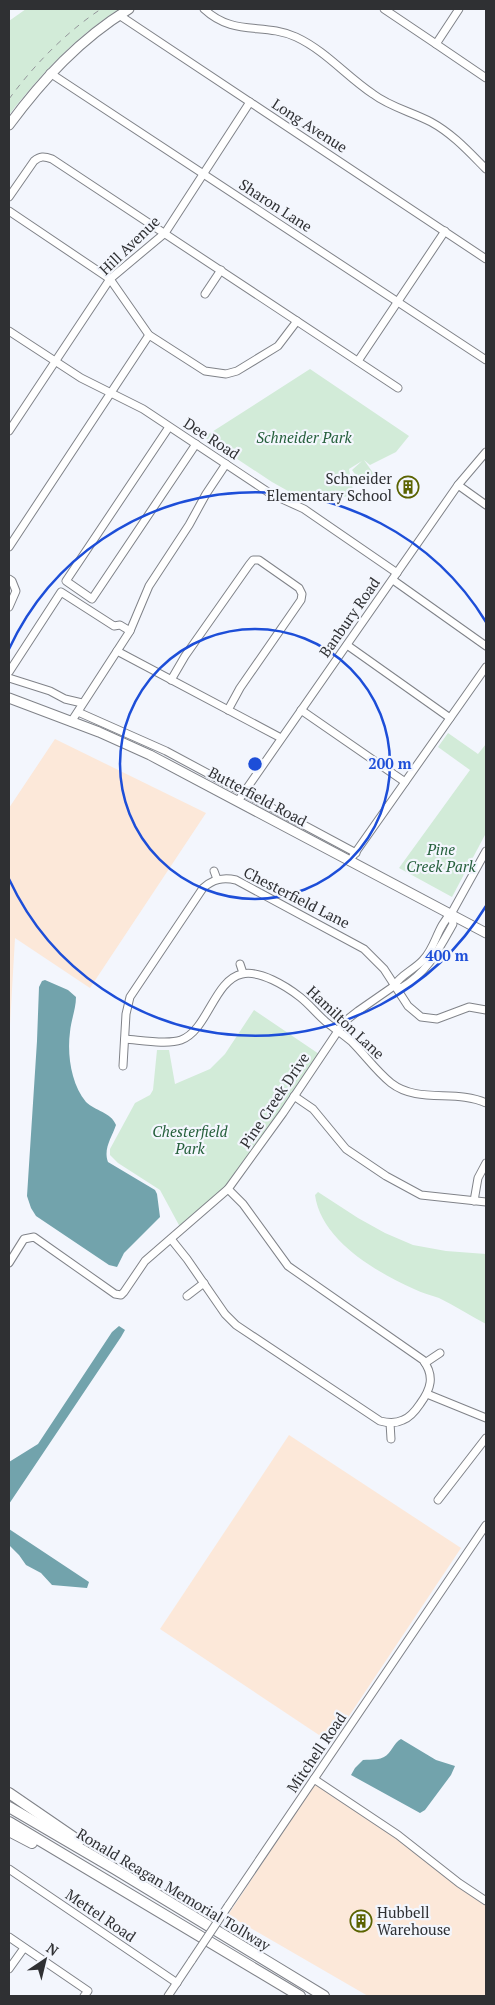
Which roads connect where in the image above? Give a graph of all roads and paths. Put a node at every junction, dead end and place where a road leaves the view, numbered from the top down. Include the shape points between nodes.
1 (129, 9) edge
2 (204, 9) edge
3 (384, 9) edge
4 (459, 9) edge
5 (119, 15) junction
6 (436, 44) junction
7 (50, 73) junction
8 (486, 78) edge
9 (250, 102) junction
10 (9, 125) edge
11 (486, 169) edge
12 (203, 174) junction
13 (9, 197) edge
14 (9, 211) edge
15 (445, 231) junction
16 (165, 233) junction
17 (486, 259) edge
18 (221, 270) junction
19 (110, 278) junction
20 (205, 294) dead end
21 (397, 302) junction
22 (297, 322) junction
23 (9, 332) edge
24 (149, 335) junction
25 (486, 360) edge
26 (55, 361) junction
27 (358, 361) junction
28 (398, 388) dead end
29 (111, 392) junction
30 (169, 427) junction
31 (9, 431) edge
32 (196, 444) junction
33 (486, 452) edge
34 (226, 464) junction
35 (458, 485) junction
36 (486, 505) edge
37 (9, 547) edge
38 (397, 573) junction
39 (9, 579) edge
40 (393, 580) junction
41 (9, 608) edge
42 (130, 631) junction
43 (347, 645) junction
44 (486, 646) edge
45 (117, 651) junction
46 (486, 667) edge
47 (9, 672) edge
48 (9, 678) edge
49 (171, 680) junction
50 (9, 698) edge
51 (82, 703) junction
52 (228, 710) junction
53 (301, 710) junction
54 (78, 712) junction
55 (450, 718) junction
56 (71, 722) junction
57 (281, 738) junction
58 (405, 782) junction
59 (244, 792) junction
60 (238, 801) junction
61 (486, 851) edge
62 (356, 853) junction
63 (350, 861) junction
64 (214, 871) dead end
65 (217, 879) junction
66 (451, 914) junction
67 (486, 933) edge
68 (240, 964) dead end
69 (243, 973) junction
70 (394, 986) junction
71 (486, 1010) edge
72 (338, 1030) junction
73 (125, 1039) junction
74 (123, 1066) dead end
75 (294, 1096) junction
76 (486, 1103) edge
77 (486, 1164) edge
78 (228, 1189) junction
79 (474, 1200) junction
80 (486, 1202) edge
81 (171, 1238) junction
82 (9, 1263) edge
83 (204, 1283) junction
84 (187, 1296) dead end
85 (440, 1353) dead end
86 (425, 1362) junction
87 (427, 1394) junction
88 (486, 1418) edge
89 (390, 1423) junction
90 (486, 1438) edge
91 (390, 1439) dead end
92 (438, 1500) dead end
93 (486, 1524) edge
94 (314, 1779) junction
95 (9, 1793) edge
96 (9, 1807) edge
97 (9, 1822) edge
98 (9, 1832) edge
99 (58, 1852) junction
100 (9, 1869) edge
101 (115, 1869) junction
102 (486, 1901) edge
103 (9, 1937) edge
104 (24, 1948) junction
105 (9, 1969) edge
106 (177, 1983) junction
107 (86, 1993) edge
108 (168, 1996) edge
109 (300, 1996) edge
110 (324, 1996) edge

1 - 5 main road
2 - 11 street via 231,26 267,29 299,38 375,96 443,130
3 - 6 street
4 - 6 street
5 - 7 main road via 84,40
5 - 9 street, Long Avenue
6 - 8 street
7 - 10 main road
7 - 12 street, Sharon Lane
9 - 12 street, Hill Avenue
9 - 15 street, Long Avenue
12 - 16 street, Hill Avenue
12 - 21 street, Sharon Lane
13 - 16 street via 34,161 45,156
14 - 19 street
15 - 17 street, Long Avenue
15 - 21 street
16 - 18 street
16 - 19 street, Hill Avenue
18 - 20 street
18 - 22 street
19 - 24 street
19 - 26 street, Hill Avenue
21 - 25 street, Sharon Lane
21 - 27 street
22 - 24 street via 268,354 226,374 212,374 196,367
22 - 27 street
23 - 26 street, Dee Road
24 - 29 street
26 - 29 street, Dee Road
26 - 31 street, Hill Avenue
27 - 28 street
29 - 30 street, Dee Road
29 - 37 street
30 - 32 street, Dee Road
30 - 32 street via 66,581 92,599
32 - 34 street, Dee Road
33 - 35 street, Banbury Road
34 - 38 street, Dee Road via 272,494 304,509
34 - 42 street via 149,586
35 - 36 street
35 - 38 street, Banbury Road
38 - 40 street, Banbury Road
39 - 41 street via 16,591
40 - 43 street, Banbury Road
40 - 44 street
42 - 45 street
42 - 47 street via 120,625 113,626 61,592
43 - 53 street, Banbury Road
43 - 55 street
45 - 49 street
45 - 51 street
46 - 55 street
48 - 51 street
49 - 52 street
49 - 52 street via 249,565 253,560 259,560 297,586 302,597
50 - 56 main road, Butterfield Road
51 - 54 street
52 - 57 street
53 - 57 street, Banbury Road
53 - 58 street
54 - 56 street
54 - 59 street via 150,743
55 - 58 street
56 - 60 main road, Butterfield Road via 150,755
57 - 59 street, Banbury Road
58 - 62 street
59 - 60 street, Banbury Road
59 - 62 street
60 - 63 main road, Butterfield Road
61 - 66 street, Pine Creek Drive
62 - 63 street
63 - 66 main road, Butterfield Road
64 - 65 street
65 - 70 street, Chesterfield Lane via 236,880 353,941 372,955
65 - 73 street via 203,888 132,993 127,1005
66 - 67 main road, Butterfield Road
66 - 70 street, Pine Creek Drive via 453,924 432,960 410,983 401,988
68 - 69 street
69 - 72 street, Hamilton Lane via 263,976 295,993
69 - 73 street via 228,982 185,1038 175,1041
70 - 71 street, Chesterfield Lane via 412,1011 426,1018 437,1019 469,1007
70 - 72 street, Pine Creek Drive via 358,1011
72 - 75 street, Pine Creek Drive
72 - 76 street, Hamilton Lane via 385,1077 404,1090 471,1097
73 - 74 street
75 - 78 street, Pine Creek Drive
75 - 79 street via 313,1109 346,1149 386,1176 421,1195
77 - 79 street via 478,1178
78 - 81 street, Pine Creek Drive
78 - 86 street via 288,1266
79 - 80 street
81 - 82 street, Pine Creek Drive via 145,1261 121,1295 34,1237 24,1240
81 - 83 street
83 - 84 street
83 - 89 street via 236,1325 371,1416
85 - 86 street
86 - 87 street via 430,1378
87 - 88 street
87 - 89 street via 410,1417
89 - 91 street
90 - 92 street
93 - 94 street, Mitchell Road
94 - 102 street via 398,1835
94 - 106 street, Mitchell Road, bridge
95 - 101 highway via 103,1857
96 - 101 highway, Ronald Reagan Memorial Tollway
97 - 99 highway, Ronald Reagan Memorial Tollway
98 - 99 highway via 45,1850
99 - 109 highway, Ronald Reagan Memorial Tollway
100 - 106 street, Mettel Road
101 - 110 highway, Ronald Reagan Memorial Tollway
103 - 104 street
104 - 105 street
104 - 107 street
106 - 108 street, Mitchell Road

